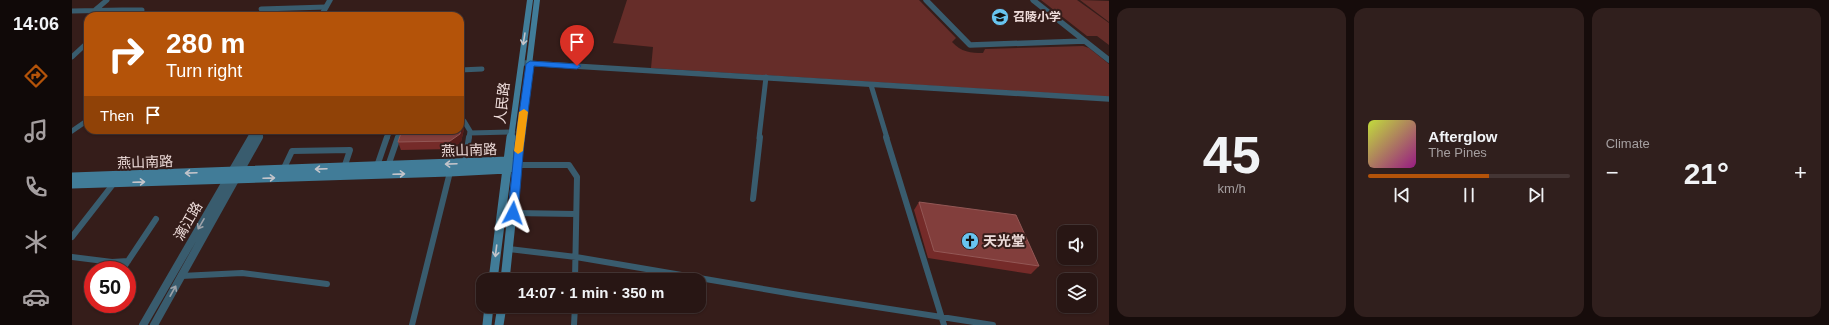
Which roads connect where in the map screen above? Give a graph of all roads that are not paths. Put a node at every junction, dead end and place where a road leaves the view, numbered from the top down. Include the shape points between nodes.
1 (107, 0) edge
2 (330, 0) edge
3 (335, 0) edge
4 (530, 0) edge
5 (538, 0) edge
6 (926, 0) edge
7 (1033, 0) edge
8 (326, 7) junction
9 (260, 9) dead end
10 (122, 10) joint
11 (94, 11) junction
12 (72, 12) edge
13 (140, 12) edge
14 (323, 12) edge
15 (328, 12) edge
16 (1085, 41) junction
17 (84, 46) edge
18 (72, 57) edge
19 (1109, 60) edge
20 (520, 63) junction
21 (530, 64) junction
22 (482, 69) dead end
23 (464, 70) edge
24 (766, 78) junction
25 (872, 85) junction
26 (1109, 99) edge
27 (464, 121) edge
28 (84, 122) edge
29 (72, 130) edge
30 (513, 132) junction
31 (470, 133) junction
32 (254, 134) edge
33 (261, 134) edge
34 (389, 134) edge
35 (400, 134) edge
36 (466, 163) junction
37 (507, 165) junction
38 (517, 165) junction
39 (377, 166) junction
40 (388, 166) junction
41 (283, 170) junction
42 (347, 170) junction
43 (450, 172) junction
44 (236, 174) junction
45 (120, 176) junction
46 (72, 177) edge
47 (227, 180) junction
48 (114, 183) junction
49 (72, 184) edge
50 (753, 198) dead end
51 (513, 213) junction
52 (576, 214) junction
53 (156, 219) dead end
54 (72, 237) edge
55 (509, 249) junction
56 (576, 256) junction
57 (72, 257) edge
58 (104, 261) edge
59 (128, 261) edge
60 (494, 273) edge
61 (506, 273) edge
62 (575, 273) edge
63 (181, 276) junction
64 (328, 284) dead end
65 (488, 313) edge
66 (501, 313) edge
67 (575, 313) edge
68 (941, 317) junction
69 (143, 325) edge
70 (154, 325) edge
71 (412, 325) edge
72 (487, 325) edge
73 (499, 325) edge
74 (574, 325) edge
75 (944, 325) edge
76 (993, 325) edge

1 - 11 street
2 - 8 street
3 - 15 street
4 -> 20 main road, 人民路
5 - 21 main road, 人民路
6 - 16 street via 970,45
7 - 16 street
8 - 9 street
8 - 14 street
10 - 11 street
10 - 13 street via 142,10
11 - 12 street
16 - 19 street
17 - 18 street
20 - 21 street
20 - 30 main road, 人民路
21 - 24 street
21 - 38 main road, 人民路
22 - 23 street
24 - 25 street
24 - 50 street
25 - 26 street
25 - 68 street via 902,193
27 - 31 street
28 - 29 street
30 - 31 street
30 - 37 main road, 人民路
31 - 36 street
32 - 44 street, 漓江路
33 - 44 street, 漓江路
34 - 39 street
35 - 40 street
36 - 37 main road, 燕山南路
36 -> 40 main road, 燕山南路
37 - 38 main road, 燕山南路
37 - 43 main road, 燕山南路
37 -> 60 main road, 人民路
38 - 51 main road, 人民路
38 - 52 street via 569,165 577,177
39 - 40 main road, 燕山南路
39 - 42 main road, 燕山南路
42 -> 41 main road, 燕山南路
41 - 42 street via 292,151 350,150
41 - 44 main road, 燕山南路
42 -> 43 main road, 燕山南路
44 -> 42 main road, 燕山南路
43 - 71 street
44 -> 45 main road, 燕山南路
44 - 47 main road, 燕山南路
44 - 63 street, 漓江路
45 - 46 main road, 燕山南路
45 - 48 main road
48 -> 47 main road, 燕山南路
47 -> 69 street, 漓江路
48 - 49 main road, 燕山南路
48 - 54 street
51 - 52 street
51 - 55 main road, 人民路
52 - 56 street
53 - 59 street
55 - 56 street
55 - 61 main road, 人民路
56 - 62 street
56 - 68 street
57 - 58 street
63 - 64 street via 242,273
70 -> 63 street, 漓江路
65 - 72 main road
66 - 73 main road
67 - 74 street
68 - 75 street
68 - 76 street

